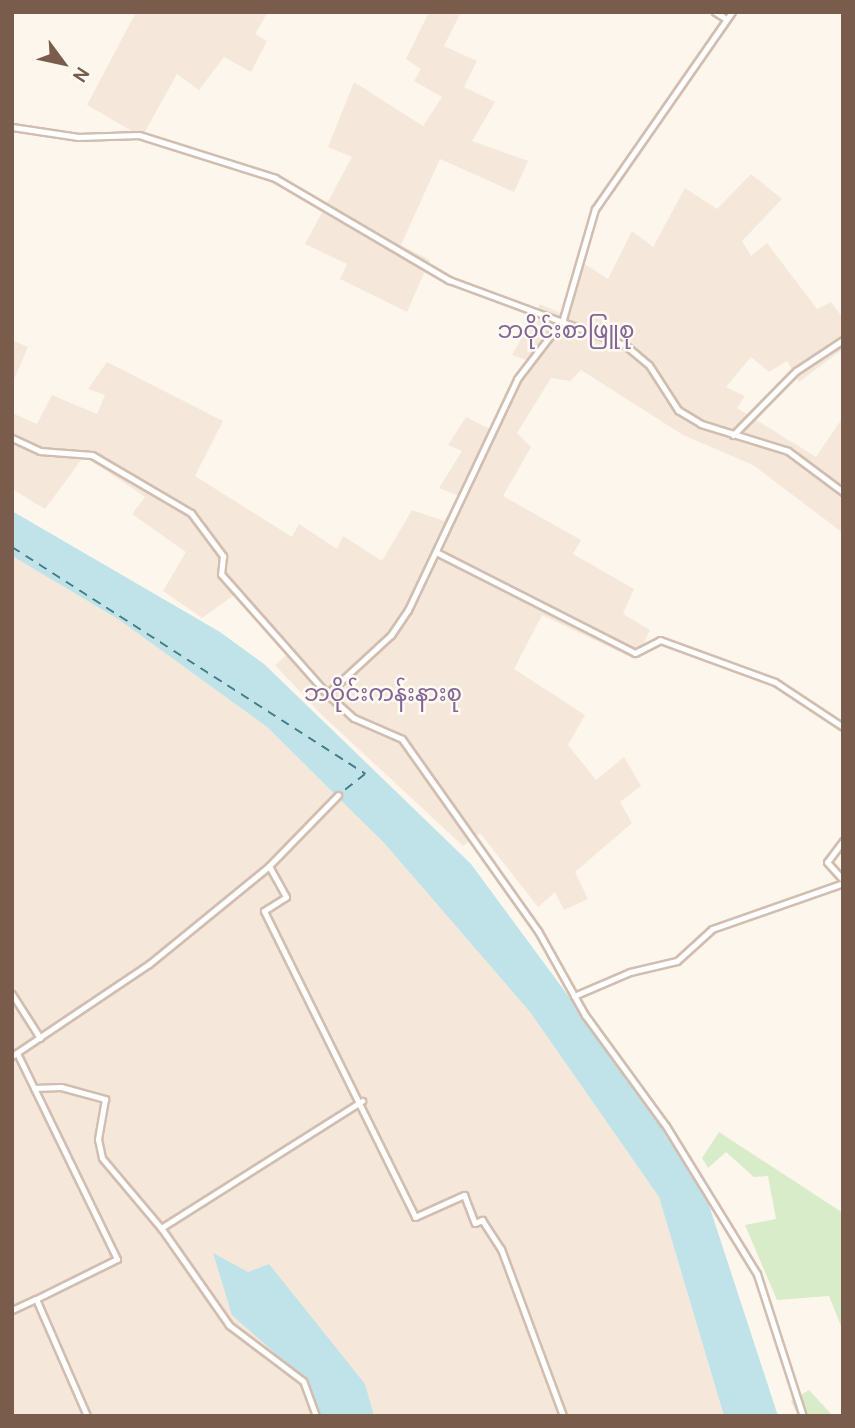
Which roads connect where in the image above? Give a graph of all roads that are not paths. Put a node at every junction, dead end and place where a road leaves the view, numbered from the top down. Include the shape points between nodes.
1 (715, 12) edge
2 (732, 12) edge
3 (726, 19) junction
4 (12, 127) edge
5 (563, 319) junction
6 (843, 340) edge
7 (733, 435) junction
8 (12, 438) edge
9 (843, 492) edge
10 (436, 552) junction
11 (327, 694) junction
12 (843, 727) edge
13 (338, 795) dead end
14 (843, 841) edge
15 (269, 866) junction
16 (843, 881) edge
17 (12, 994) edge
18 (574, 996) junction
19 (40, 1038) junction
20 (15, 1055) edge
21 (34, 1088) junction
22 (362, 1101) junction
23 (160, 1228) junction
24 (36, 1299) junction
25 (12, 1310) edge
26 (87, 1416) edge
27 (316, 1416) edge
28 (563, 1416) edge
29 (803, 1416) edge

1 - 3 street
2 - 3 street
3 - 5 street via 595,209
4 - 5 street via 78,137 139,135 275,178 449,280
5 - 7 street via 625,345 649,365 678,410
5 - 10 street via 517,379
6 - 7 street via 796,371
7 - 9 street via 788,451
8 - 11 street via 40,451 92,456 191,513 223,555 221,574
10 - 11 street via 391,635
10 - 12 street via 635,653 660,640 775,682
11 - 18 street via 354,718 402,739 538,931
13 - 15 street
14 - 16 street via 827,862
15 - 19 street via 149,964
15 - 22 street via 286,897 264,911
16 - 18 street via 712,929 677,961 630,972
17 - 19 street
18 - 29 street via 666,1126 757,1274
19 - 20 street
20 - 21 street
21 - 23 street via 61,1087 105,1099 98,1139 102,1158
21 - 24 street via 117,1259
22 - 23 street
22 - 28 street via 415,1217 464,1195 475,1223 482,1220 514,1282
23 - 27 street via 229,1325 303,1381
24 - 25 street
24 - 26 street

